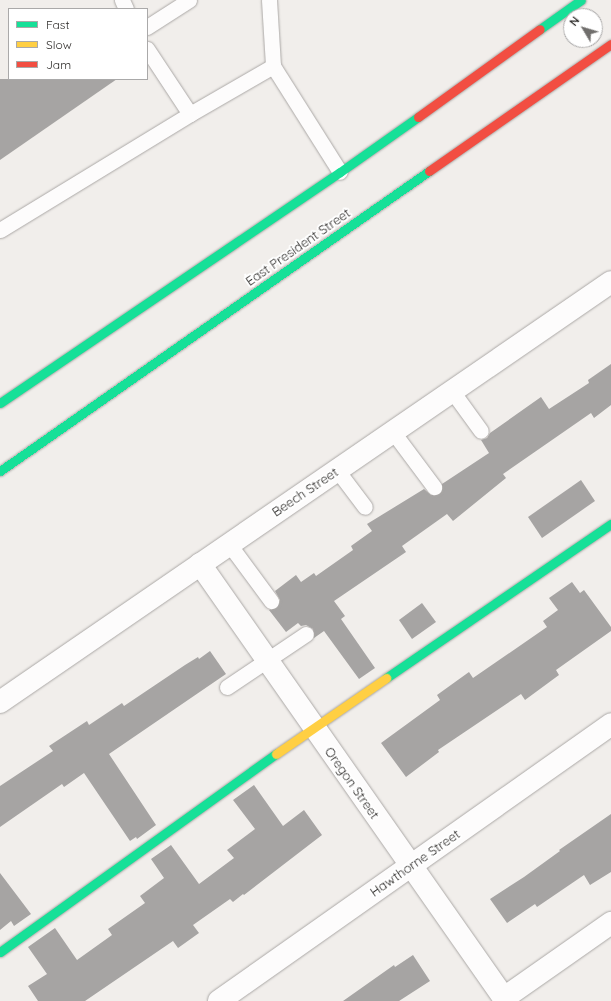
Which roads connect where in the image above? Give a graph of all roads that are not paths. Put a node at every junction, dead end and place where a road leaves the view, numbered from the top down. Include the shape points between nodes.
1 (189, 0) edge
2 (269, 0) edge
3 (581, 0) edge
4 (148, 26) edge
5 (611, 44) edge
6 (148, 51) edge
7 (274, 66) junction
8 (190, 114) junction
9 (340, 172) junction
10 (0, 230) edge
11 (611, 282) edge
12 (452, 391) junction
13 (0, 403) edge
14 (481, 431) dead end
15 (393, 432) junction
16 (337, 470) junction
17 (0, 471) edge
18 (434, 486) dead end
19 (365, 507) dead end
20 (611, 524) edge
21 (230, 544) junction
22 (200, 564) junction
23 (271, 601) dead end
24 (306, 634) dead end
25 (268, 661) junction
26 (227, 687) dead end
27 (0, 702) edge
28 (611, 724) edge
29 (314, 727) junction
30 (411, 867) junction
31 (611, 923) edge
32 (0, 952) edge
33 (503, 1000) edge
34 (219, 1001) edge

1 - 4 lane
2 - 7 lane
3 - 9 main road
5 - 17 main road, East President Street
6 - 8 lane
7 - 8 lane
7 - 9 lane
8 - 10 lane
9 - 13 main road
11 - 12 street, Beech Street
12 - 14 lane
12 - 15 street, Beech Street
15 - 16 street, Beech Street
15 - 18 lane
16 - 19 lane
16 - 21 street, Beech Street
20 - 29 main road
21 - 22 street, Beech Street
21 - 23 lane
22 - 25 street, Oregon Street
22 - 27 street, Beech Street
24 - 25 lane
25 - 26 lane
25 - 29 street, Oregon Street
28 - 30 street, Hawthorne Street
29 - 30 street, Oregon Street
29 - 32 main road
30 - 33 street, Oregon Street
30 - 34 street, Hawthorne Street
31 - 33 street

